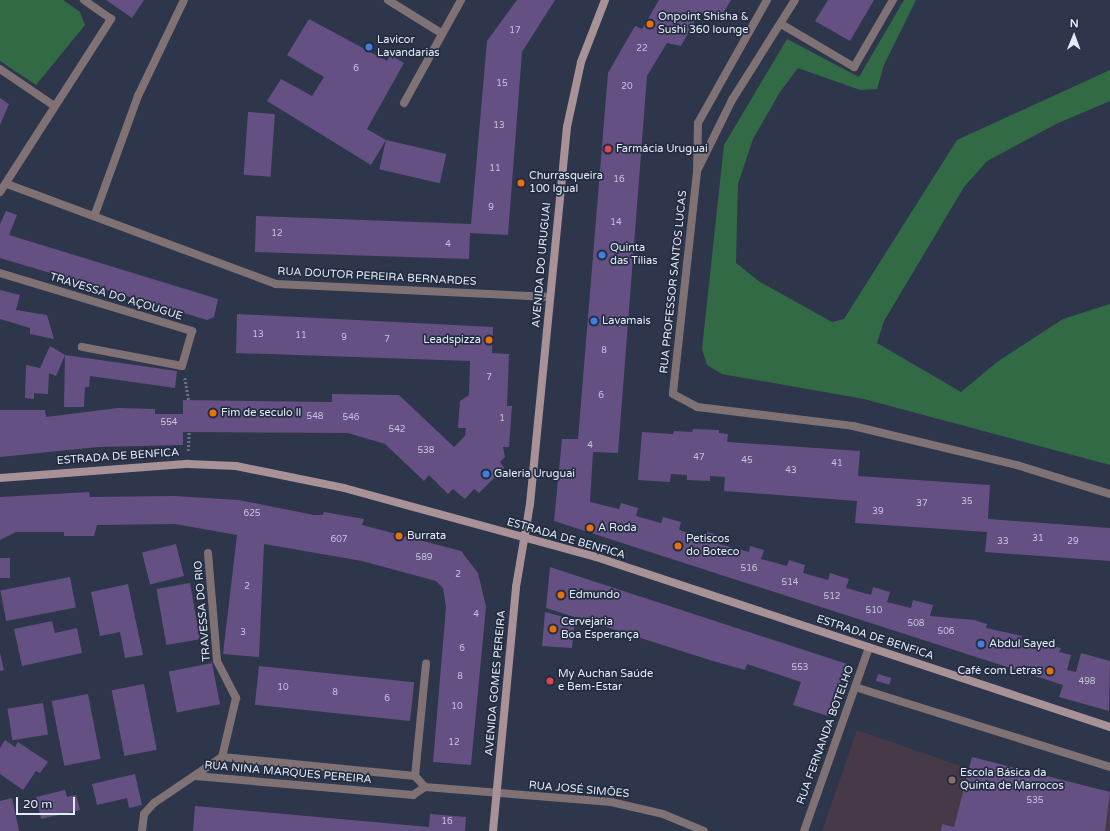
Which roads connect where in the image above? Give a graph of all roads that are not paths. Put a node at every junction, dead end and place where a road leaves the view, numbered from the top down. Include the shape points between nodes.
1 (84, 0) edge
2 (184, 0) edge
3 (388, 0) edge
4 (461, 0) edge
5 (605, 0) edge
6 (767, 0) edge
7 (795, 0) edge
8 (893, 0) edge
9 (781, 24) junction
10 (441, 32) junction
11 (0, 69) edge
12 (404, 103) dead end
13 (53, 105) junction
14 (697, 172) junction
15 (7, 184) junction
16 (0, 192) edge
17 (95, 214) junction
18 (0, 273) edge
19 (550, 297) junction
20 (82, 347) dead end
21 (0, 478) edge
22 (1110, 494) edge
23 (525, 538) junction
24 (208, 553) dead end
25 (869, 647) junction
26 (426, 664) dead end
27 (855, 686) junction
28 (1110, 727) edge
29 (222, 757) junction
30 (1110, 767) edge
31 (195, 776) junction
32 (415, 776) junction
33 (425, 787) junction
34 (496, 794) junction
35 (142, 831) edge
36 (493, 831) edge
37 (704, 831) edge
38 (804, 831) edge

1 - 13 street via 111,19
2 - 17 street via 138,96
3 - 10 street
4 - 10 street
5 - 19 street, AVENIDA DO URUGUAI via 586,48 572,98
6 - 14 street, RUA PROFESSOR SANTOS LUCAS via 698,123
7 - 9 street, RUA PROFESSOR SANTOS LUCAS
8 - 9 street via 854,67
9 - 14 street, RUA PROFESSOR SANTOS LUCAS via 732,100
10 - 12 street
11 - 13 street
13 - 15 street
14 - 22 street, RUA PROFESSOR SANTOS LUCAS via 673,394 697,407 861,428 1017,465
15 - 16 street
15 - 17 street, RUA DOUTOR PEREIRA BERNARDES
17 - 19 street, RUA DOUTOR PEREIRA BERNARDES via 276,284
18 - 20 street, TRAVESSA DO AÇOUGUE via 192,331 182,366
19 - 23 street, AVENIDA DO URUGUAI
21 - 23 street, ESTRADA DE BENFICA via 188,464 236,466 399,501
23 - 25 street, ESTRADA DE BENFICA via 596,557
23 - 34 street, AVENIDA GOMES PEREIRA via 516,587
24 - 29 street, TRAVESSA DO RIO via 217,661 236,698
25 - 27 street, RUA FERNANDA BOTELHO
25 - 28 street, ESTRADA DE BENFICA
26 - 32 street
27 - 30 street
27 - 38 street, RUA FERNANDA BOTELHO
29 - 31 street, RUA NINA MARQUES PEREIRA
29 - 32 street, RUA NINA MARQUES PEREIRA
31 - 33 street, RUA NINA MARQUES PEREIRA via 412,795
31 - 35 street via 148,809
32 - 33 street
33 - 34 street, RUA NINA MARQUES PEREIRA
34 - 36 street, AVENIDA GOMES PEREIRA
34 - 37 street, RUA JOSÉ SIMÕES via 627,805 663,814

